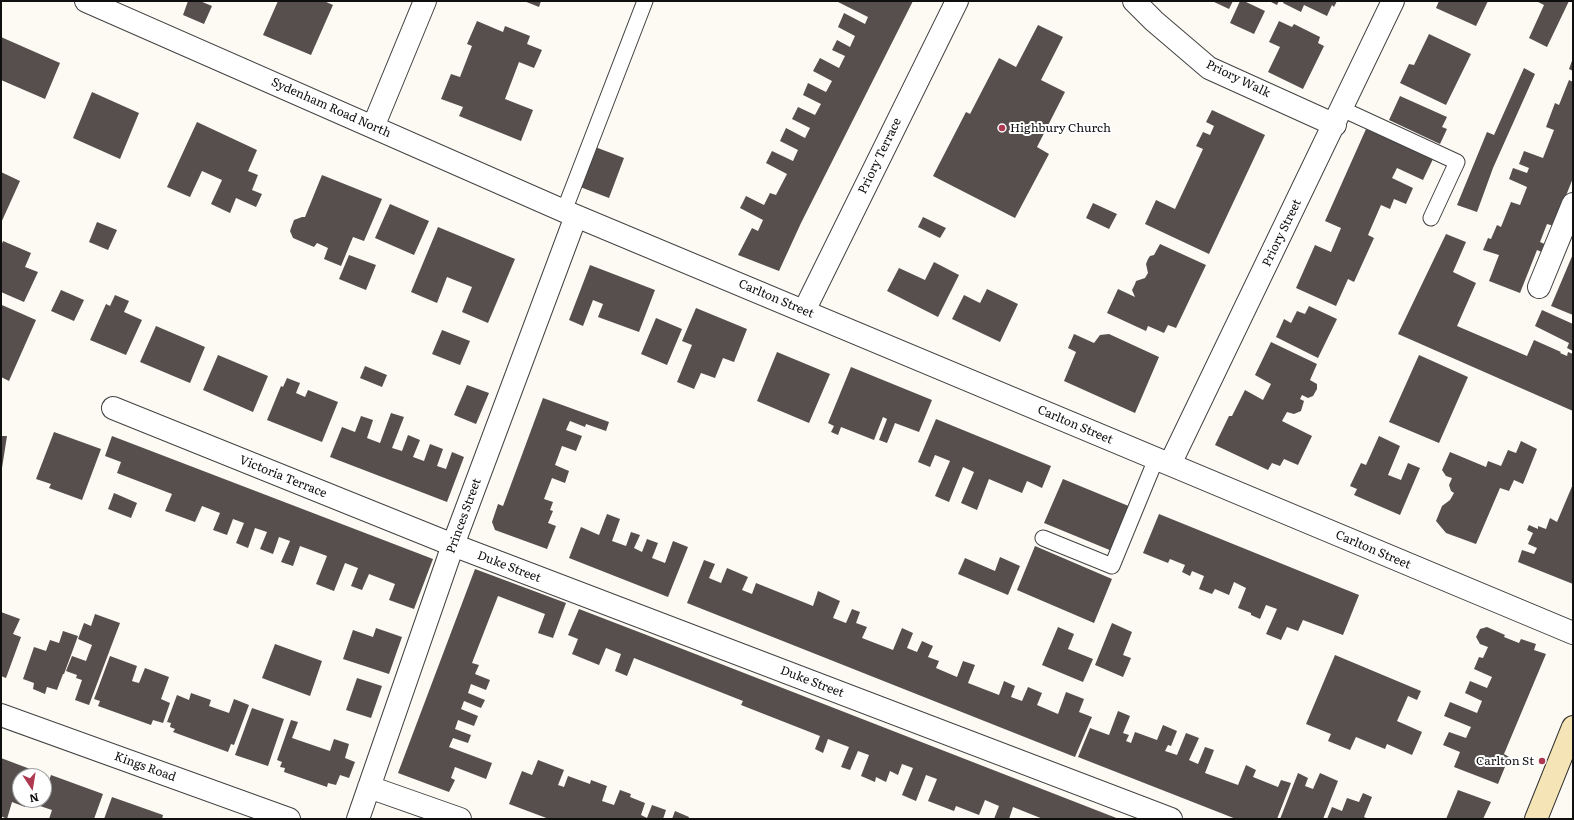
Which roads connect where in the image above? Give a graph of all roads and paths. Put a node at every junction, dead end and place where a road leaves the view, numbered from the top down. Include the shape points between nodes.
1 (86, 1) edge
2 (425, 1) edge
3 (644, 1) edge
4 (957, 1) edge
5 (1134, 1) edge
6 (1393, 1) edge
7 (1338, 117) junction
8 (373, 127) junction
9 (1573, 204) edge
10 (570, 213) junction
11 (1431, 218) dead end
12 (1539, 287) dead end
13 (804, 311) junction
14 (113, 408) dead end
15 (1163, 462) junction
16 (1043, 538) dead end
17 (453, 545) junction
18 (1573, 633) edge
19 (1, 715) edge
20 (1573, 727) edge
21 (369, 786) junction
22 (289, 819) edge
23 (358, 819) edge
24 (460, 819) edge
25 (1171, 819) edge
26 (1536, 819) edge

1 - 8 street, Sydenham Road North
2 - 8 street
3 - 10 lane
4 - 13 street, Priory Terrace
5 - 7 street, Priory Walk via 1209,68
6 - 7 street, Priory Street
7 - 11 lane via 1457,162
7 - 15 street, Priory Street
8 - 10 street, Sydenham Road North
9 - 12 street
10 - 13 street, Carlton Street
10 - 17 street, Princes Street
13 - 15 street, Carlton Street
14 - 17 street, Victoria Terrace
15 - 16 lane via 1112,566
15 - 18 street, Carlton Street
17 - 21 street, Princes Street
17 - 25 street, Duke Street
19 - 22 street, Kings Road
20 - 26 street
21 - 23 street, Princes Street
21 - 24 street

